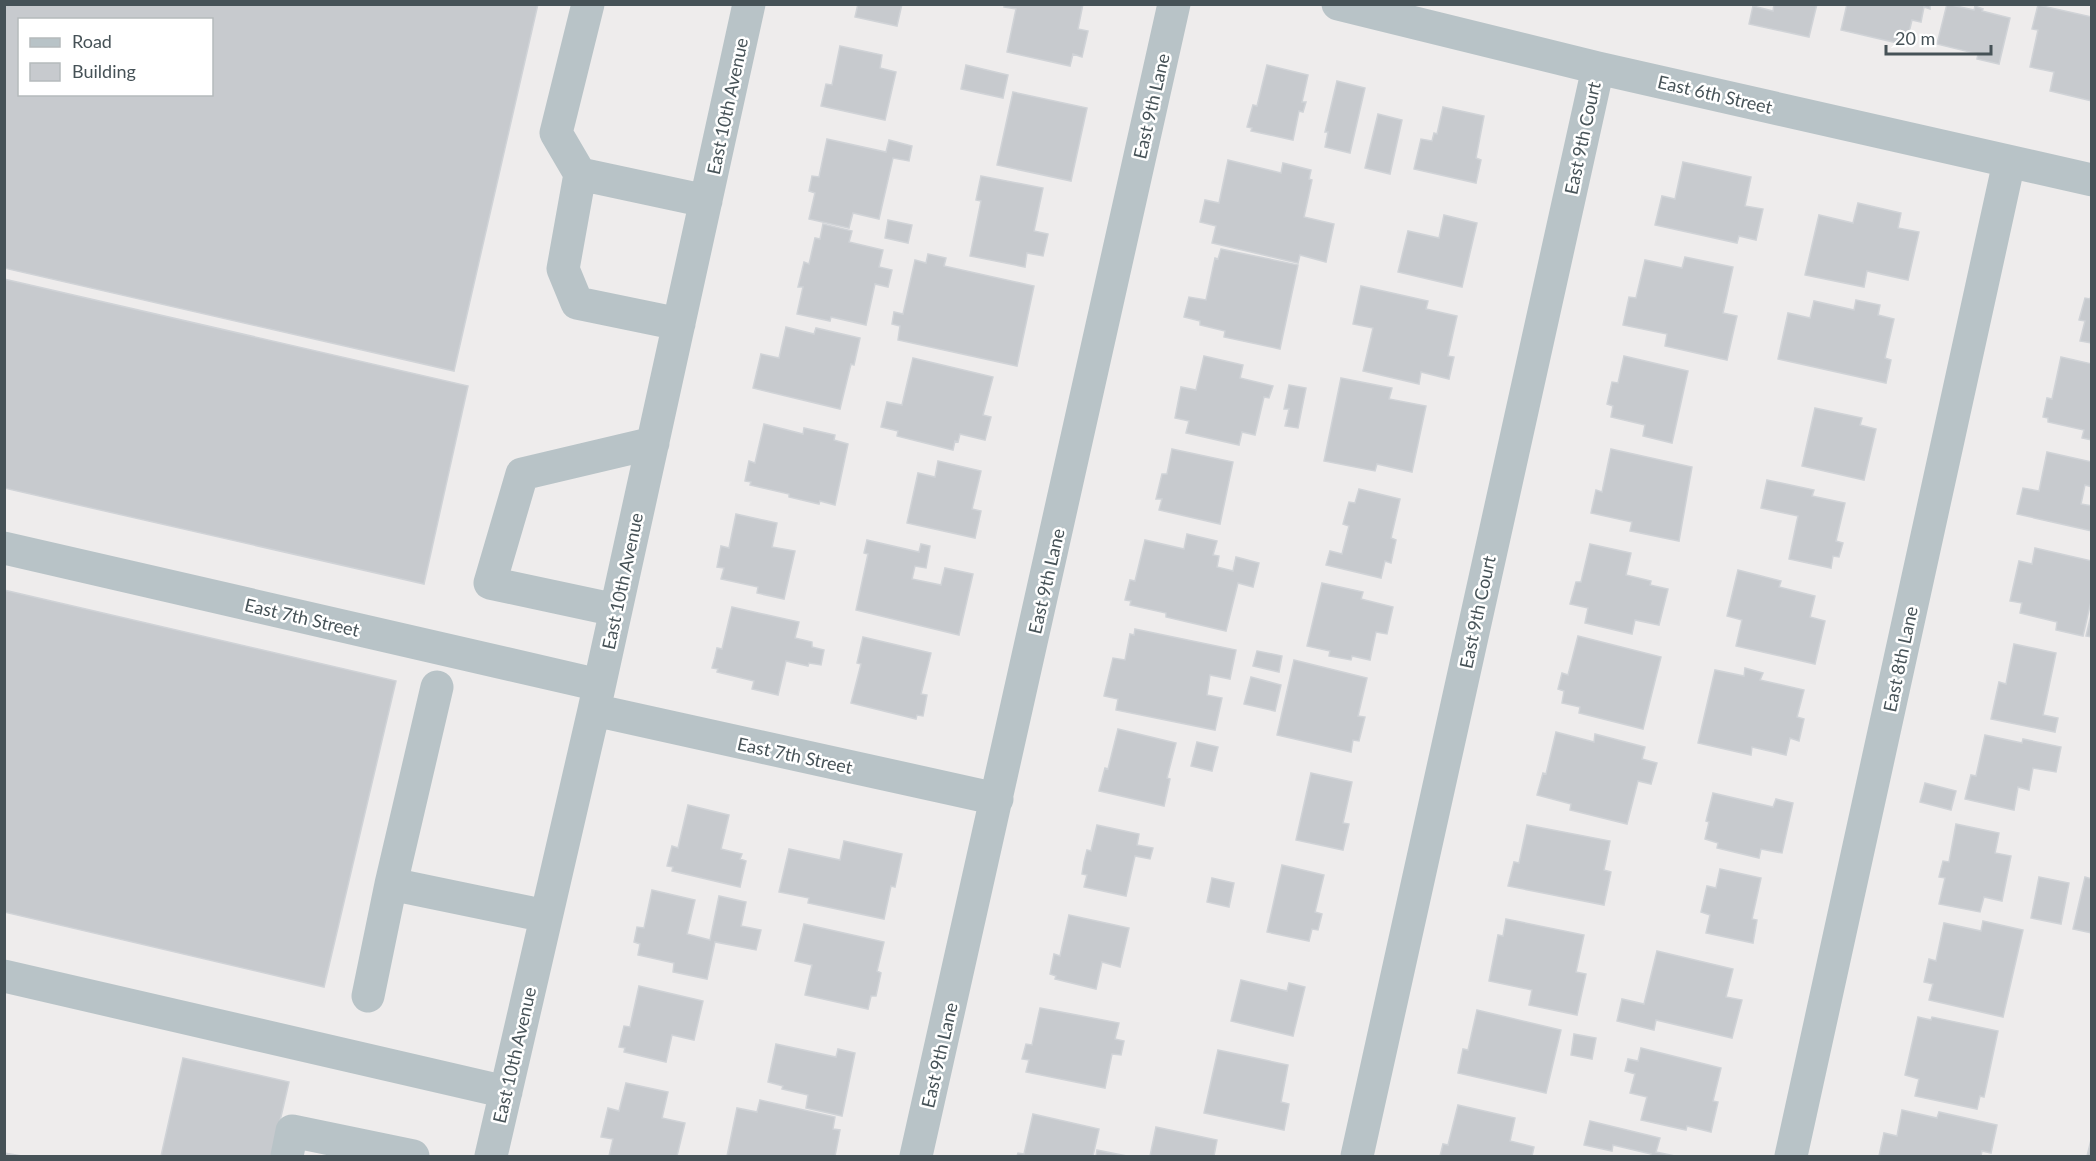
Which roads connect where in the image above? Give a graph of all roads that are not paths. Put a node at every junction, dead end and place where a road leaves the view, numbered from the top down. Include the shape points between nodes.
1 (588, 4) edge
2 (749, 4) edge
3 (1174, 4) edge
4 (1338, 4) edge
5 (1598, 68) junction
6 (2009, 162) junction
7 (580, 174) junction
8 (2091, 180) edge
9 (706, 201) junction
10 (679, 324) junction
11 (653, 443) junction
12 (4, 548) edge
13 (616, 610) junction
14 (437, 687) dead end
15 (597, 698) junction
16 (997, 799) junction
17 (391, 884) junction
18 (546, 916) junction
19 (4, 976) edge
20 (368, 996) dead end
21 (506, 1092) junction
22 (287, 1156) edge
23 (413, 1156) edge
24 (490, 1156) edge
25 (916, 1156) edge
26 (1357, 1156) edge
27 (1791, 1156) edge

1 - 7 street via 556,133
2 - 9 street, East 10th Avenue
3 - 16 street, East 9th Lane
4 - 5 street, East 6th Street
5 - 6 street, East 6th Street
5 - 26 street, East 9th Court
6 - 8 street, East 6th Street
6 - 27 street, East 8th Lane
7 - 9 street
7 - 10 street via 563,269 577,303
9 - 10 street, East 10th Avenue
10 - 11 street, East 10th Avenue
11 - 13 street, East 10th Avenue
11 - 13 street via 522,474 490,584
12 - 15 street, East 7th Street
13 - 15 street, East 10th Avenue
14 - 17 street
15 - 16 street, East 7th Street
15 - 18 street, East 10th Avenue
16 - 25 street, East 9th Lane
17 - 18 street
17 - 20 street
18 - 21 street, East 10th Avenue
19 - 21 street
21 - 24 street, East 10th Avenue
22 - 23 street via 292,1131

